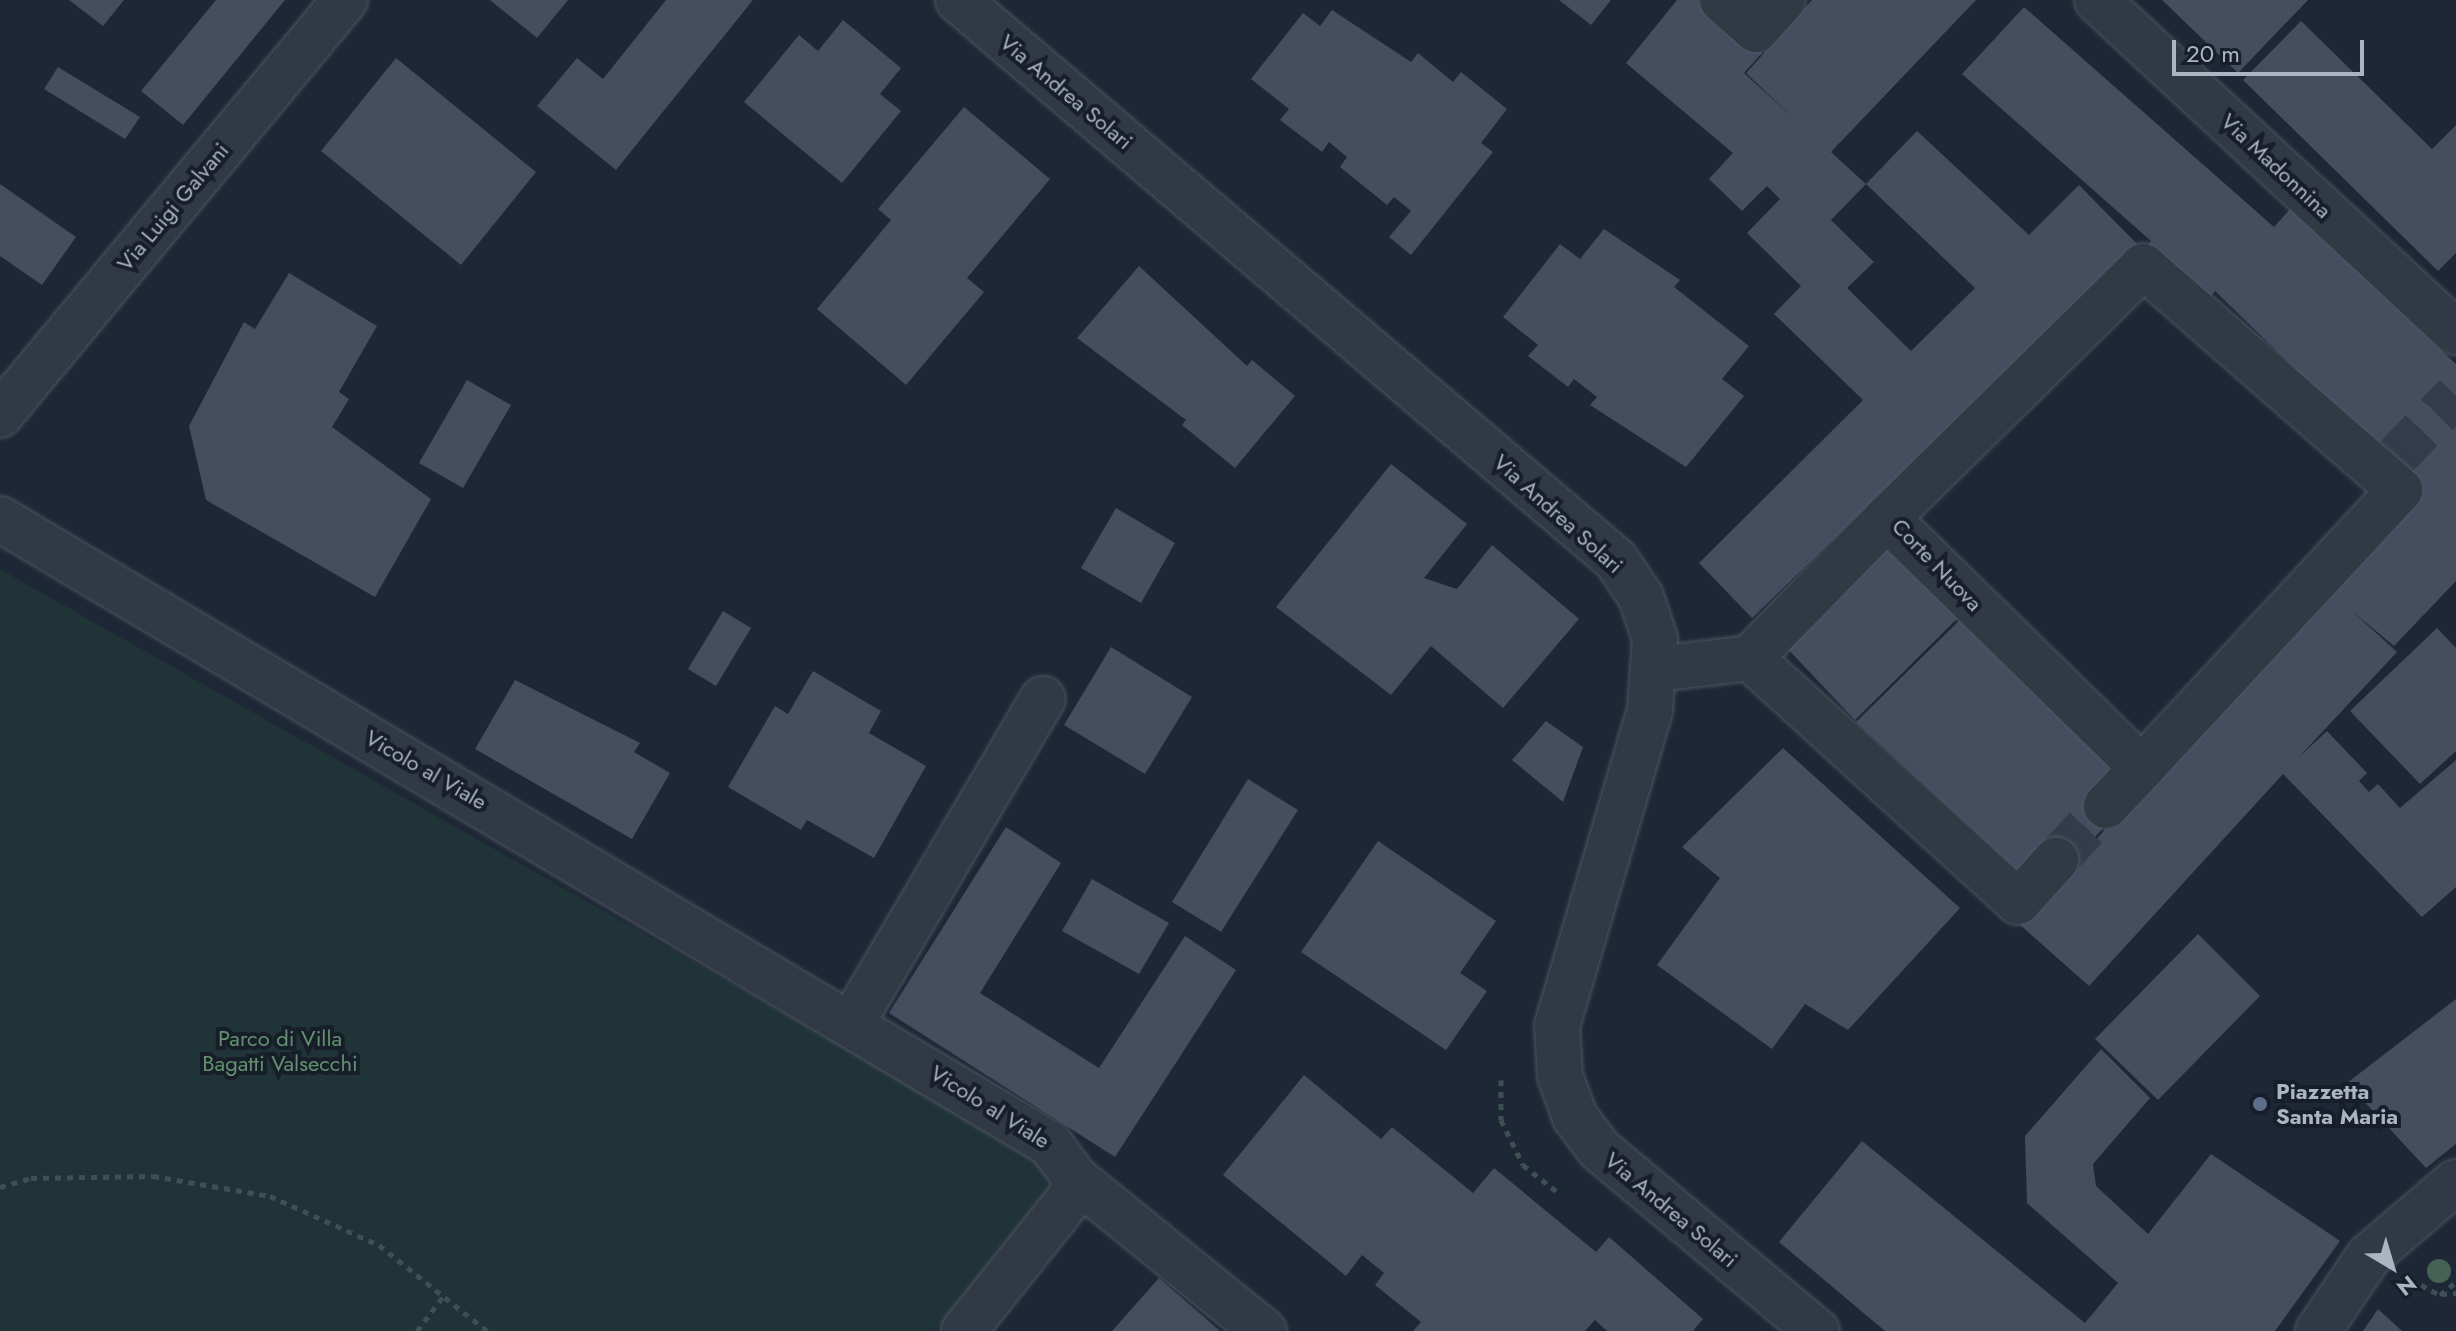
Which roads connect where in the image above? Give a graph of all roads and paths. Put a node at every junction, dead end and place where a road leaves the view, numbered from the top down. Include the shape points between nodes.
1 (345, 0) edge
2 (958, 0) edge
3 (1722, 0) edge
4 (1783, 0) edge
5 (2097, 0) edge
6 (2454, 325) edge
7 (0, 415) edge
8 (1887, 518) junction
9 (0, 519) edge
10 (1750, 658) junction
11 (1657, 669) junction
12 (1043, 699) dead end
13 (2142, 768) junction
14 (2106, 806) tunnel mouth
15 (2056, 860) tunnel mouth
16 (853, 1021) junction
17 (1501, 1072) dead end
18 (1599, 1149) junction
19 (1076, 1179) junction
20 (2456, 1182) edge
21 (0, 1187) edge
22 (2405, 1278) dead end
23 (2456, 1282) edge
24 (446, 1293) junction
25 (2456, 1293) edge
26 (2440, 1295) junction
27 (417, 1331) edge
28 (487, 1331) edge
29 (964, 1331) edge
30 (1264, 1331) edge
31 (1817, 1331) edge
32 (2318, 1331) edge

1 - 7 street, Via Luigi Galvani
2 - 11 street, Via Andrea Solari via 1616,560 1641,597
3 - 4 street via 1756,30
5 - 6 street, Via Madonnina
8 - 10 street
8 - 13 street, Corte Nuova
8 - 13 street, Corte Nuova via 2143,266 2386,467 2400,490
9 - 16 street, Vicolo al Viale
10 - 11 street
10 - 15 street via 2018,902
11 - 18 street, Via Andrea Solari via 1557,1025 1560,1076 1575,1117
12 - 16 street
13 - 14 street
16 - 19 street, Vicolo al Viale via 1050,1144
17 - 18 path via 1501,1120 1523,1165 1560,1194
18 - 31 street, Via Andrea Solari
19 - 29 street via 1065,1206
19 - 30 street, Vicolo al Viale
20 - 32 street via 2369,1256
21 - 24 path via 31,1178 153,1176 270,1196 379,1245
22 - 26 path
23 - 26 path
24 - 27 path
24 - 28 path
25 - 26 path

